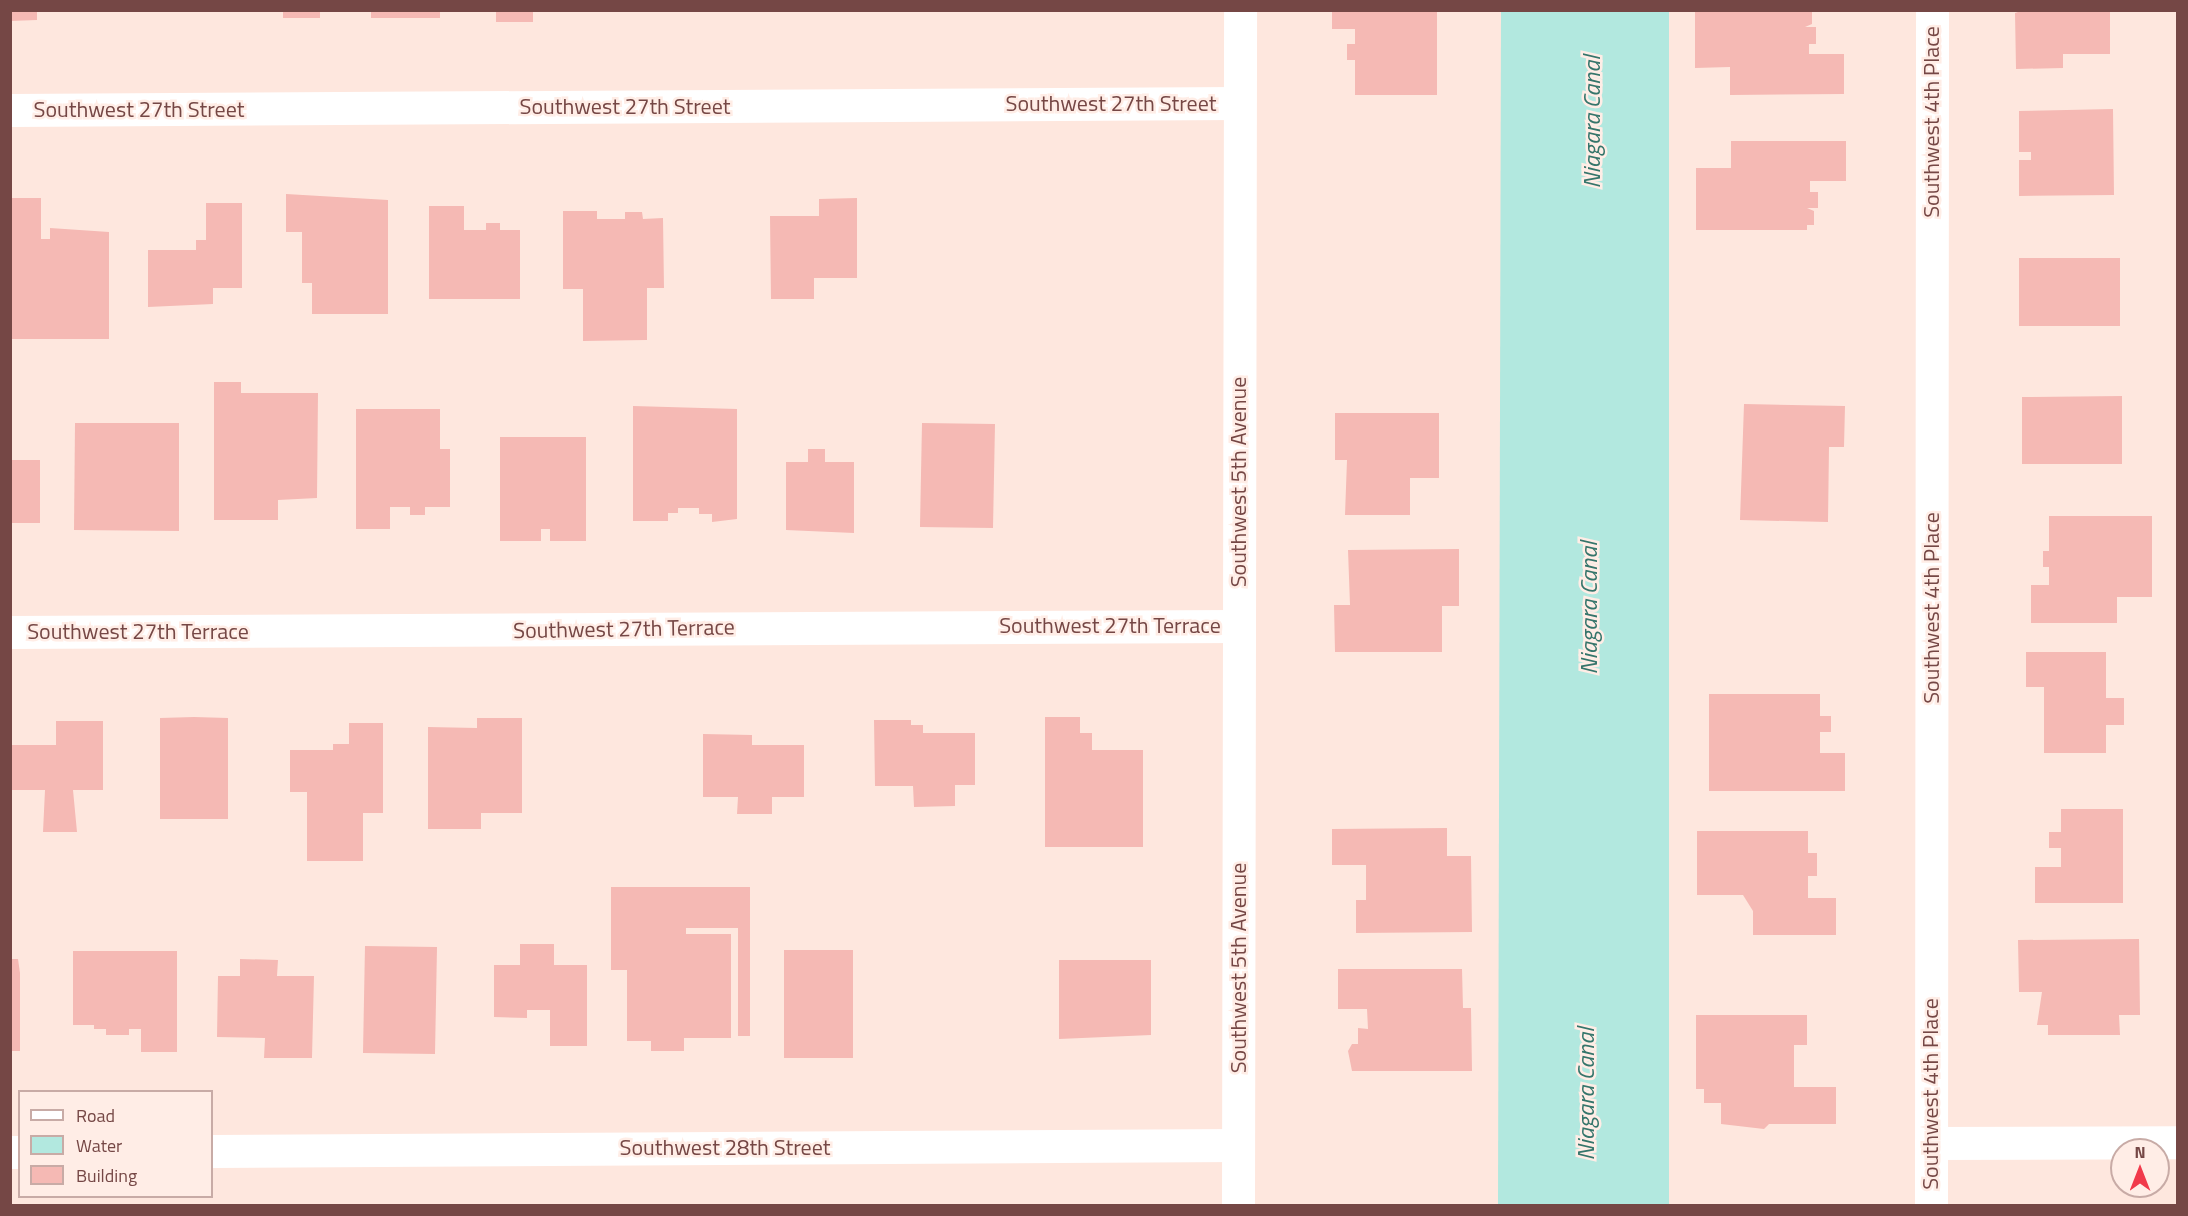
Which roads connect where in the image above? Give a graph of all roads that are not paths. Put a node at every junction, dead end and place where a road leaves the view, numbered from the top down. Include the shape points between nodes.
1 (1240, 10) edge
2 (1932, 10) edge
3 (1239, 103) junction
4 (10, 111) edge
5 (1238, 626) junction
6 (10, 632) edge
7 (2178, 1142) edge
8 (1931, 1143) junction
9 (1238, 1144) junction
10 (213, 1151) edge
11 (1238, 1206) edge
12 (1931, 1206) edge

1 - 3 street, Southwest 5th Avenue
2 - 8 street, Southwest 4th Place
3 - 4 street, Southwest 27th Street
3 - 5 street, Southwest 5th Avenue
5 - 6 street, Southwest 27th Terrace
5 - 9 street, Southwest 5th Avenue
7 - 8 street
8 - 12 street, Southwest 4th Place
9 - 10 street, Southwest 28th Street
9 - 11 street, Southwest 5th Avenue

